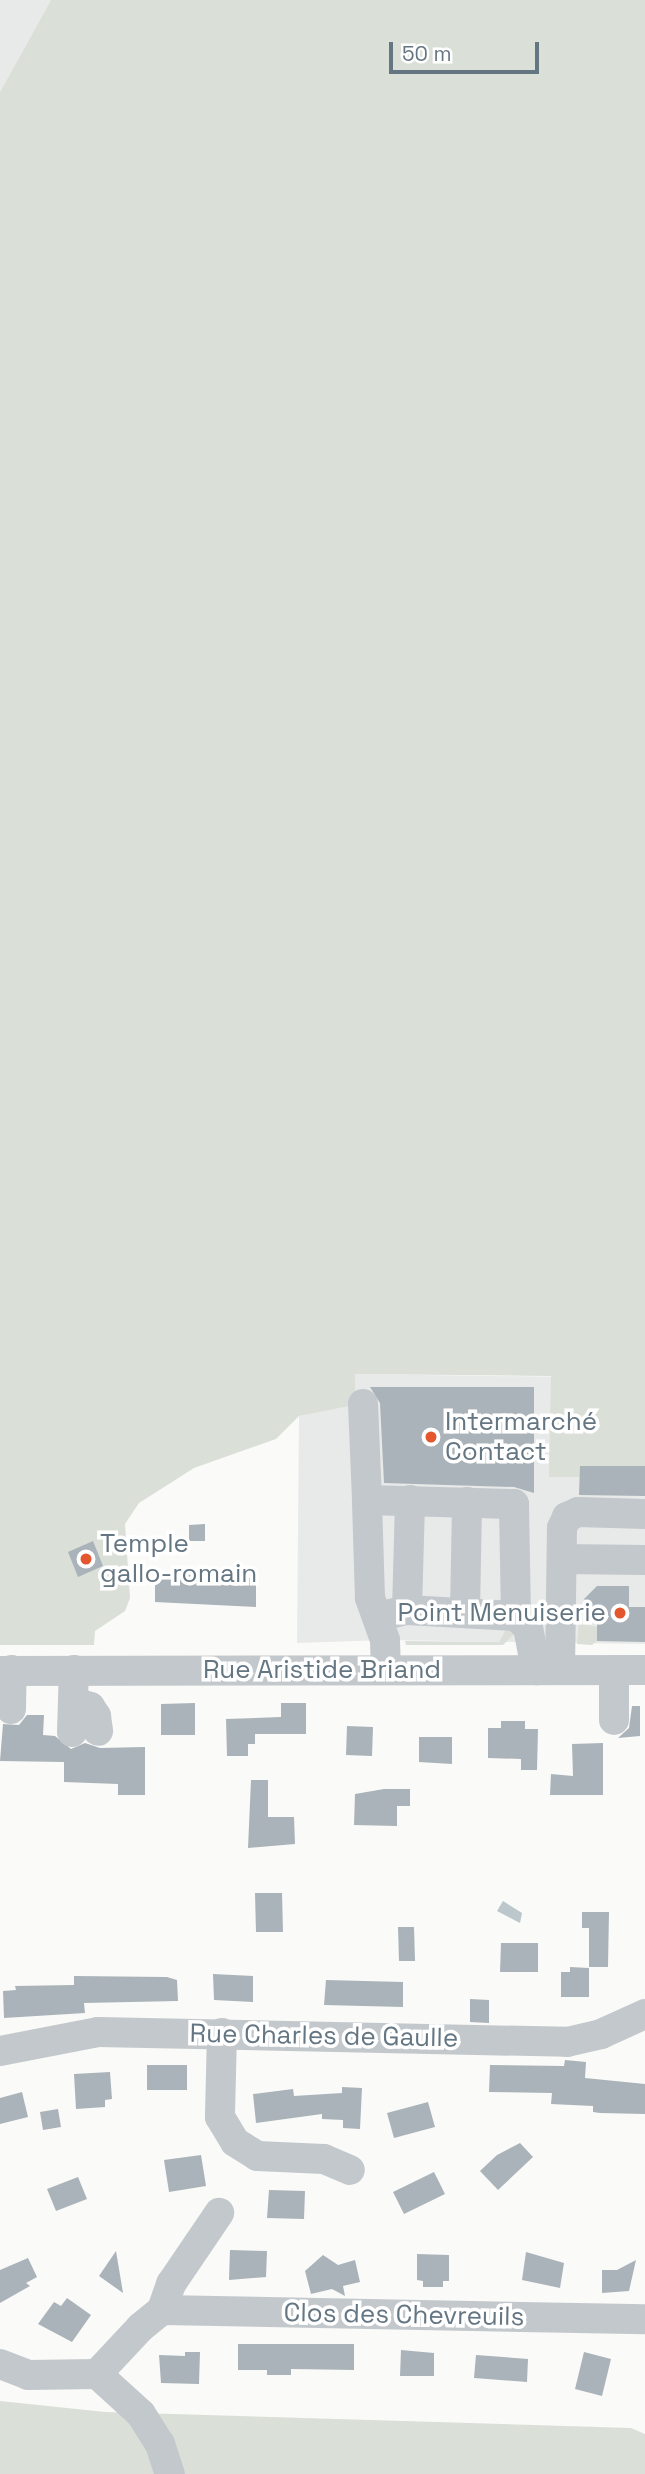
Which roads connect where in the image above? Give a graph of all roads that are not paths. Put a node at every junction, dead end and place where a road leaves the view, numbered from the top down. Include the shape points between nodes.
1 (363, 1404) dead end
2 (367, 1500) junction
3 (410, 1500) junction
4 (467, 1502) junction
5 (645, 1514) edge
6 (562, 1559) junction
7 (645, 1560) edge
8 (407, 1610) junction
9 (465, 1611) junction
10 (516, 1616) junction
11 (378, 1617) junction
12 (74, 1670) junction
13 (386, 1670) junction
14 (548, 1670) junction
15 (614, 1670) junction
16 (645, 1670) edge
17 (6, 1671) edge
18 (11, 1709) dead end
19 (614, 1720) dead end
20 (81, 1722) dead end
21 (645, 2014) edge
22 (222, 2033) junction
23 (0, 2050) edge
24 (350, 2170) dead end
25 (219, 2213) dead end
26 (162, 2311) junction
27 (645, 2319) edge
28 (0, 2364) edge
29 (97, 2374) junction
30 (170, 2474) edge

1 - 2 street
2 - 3 street
2 - 11 street via 370,1598
3 - 4 street
3 - 8 street
4 - 9 street
4 - 10 street via 514,1504
5 - 6 street via 578,1512 567,1517
6 - 7 street
6 - 14 street
8 - 9 street
8 - 11 street
9 - 10 street
10 - 14 street via 528,1627
11 - 13 street
12 - 13 street, Rue Aristide Briand
12 - 17 street, Rue Aristide Briand
12 - 20 street
13 - 14 street, Rue Aristide Briand
14 - 15 street, Rue Aristide Briand
15 - 16 street, Rue Aristide Briand
15 - 19 street
17 - 18 street
21 - 22 street, Rue Charles de Gaulle via 601,2034 567,2042
22 - 23 street, Rue Charles de Gaulle via 98,2032
22 - 24 street via 220,2117 235,2143 257,2156 324,2159
25 - 26 street via 171,2284
26 - 27 street, Clos des Chevreuils
26 - 29 street via 141,2326
28 - 29 street via 28,2375
29 - 30 street via 141,2414 160,2444

